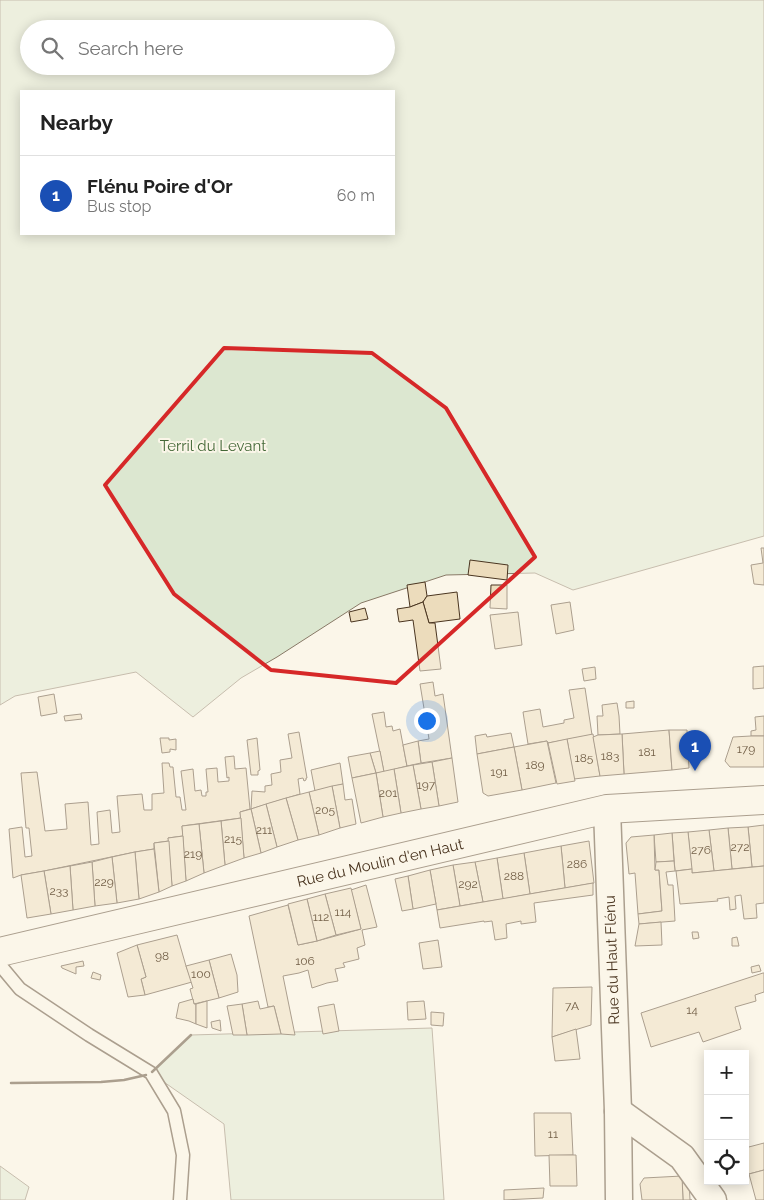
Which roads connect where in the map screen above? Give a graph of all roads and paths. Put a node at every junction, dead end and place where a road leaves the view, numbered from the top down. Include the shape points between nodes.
1 (764, 800) edge
2 (607, 809) junction
3 (0, 952) edge
4 (0, 965) edge
5 (618, 1111) junction
6 (180, 1200) edge
7 (619, 1200) edge
8 (713, 1200) edge

1 - 2 street, Rue du Moulin d'en Haut
2 - 3 street, Rue du Moulin d'en Haut
2 - 5 street, Rue du Haut Flénu
4 - 6 lane via 20,989 151,1073 174,1111 183,1155
5 - 7 street, Rue du Haut Flénu
5 - 8 street via 682,1157

